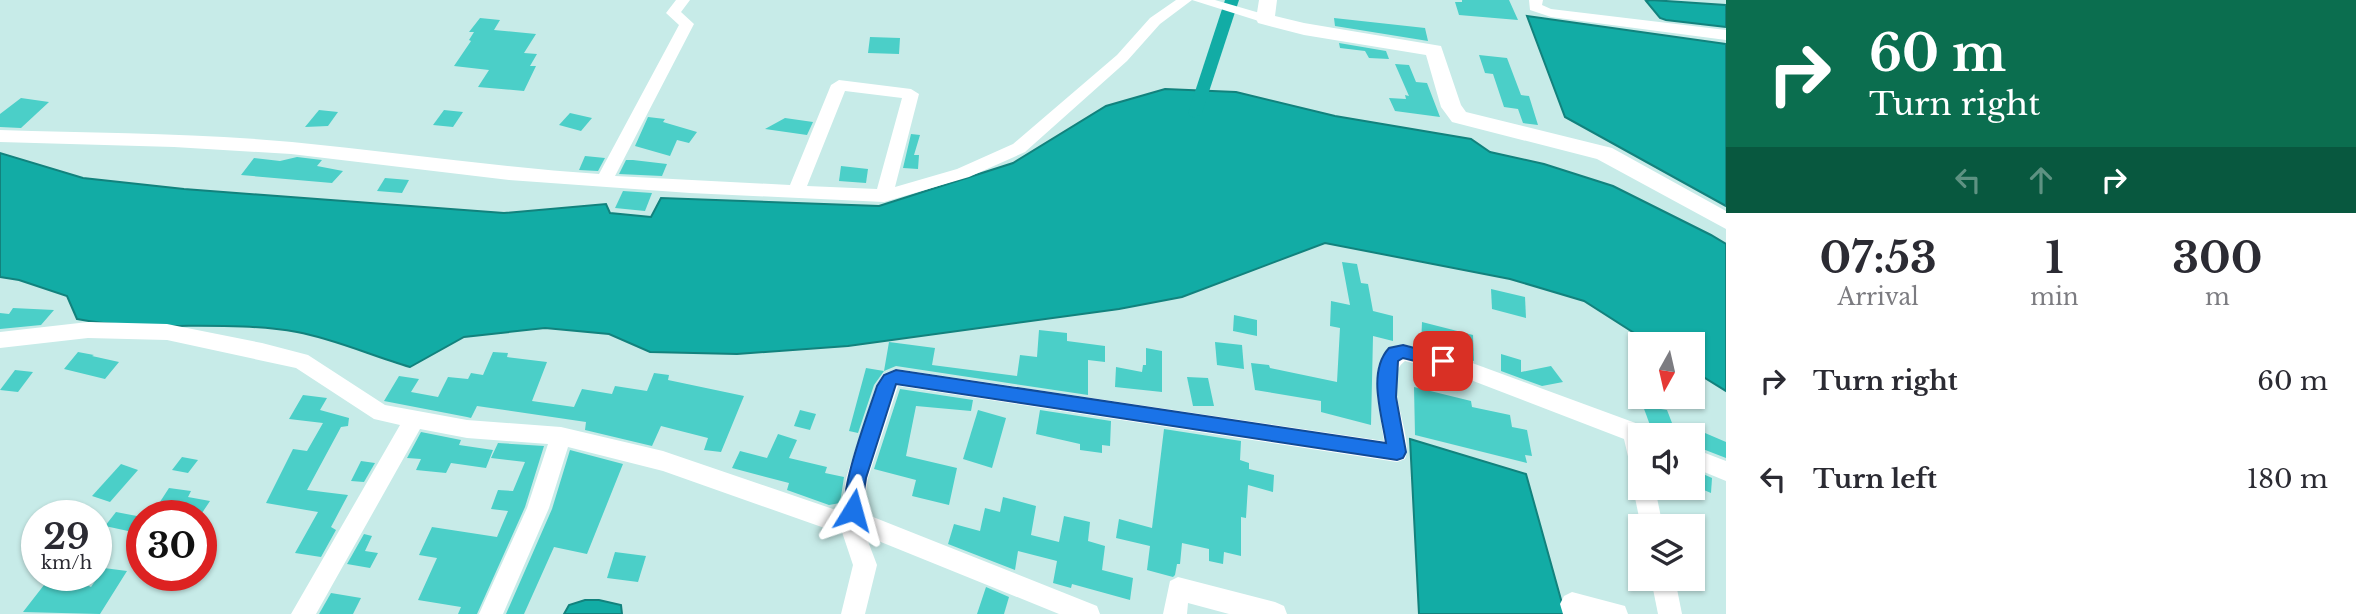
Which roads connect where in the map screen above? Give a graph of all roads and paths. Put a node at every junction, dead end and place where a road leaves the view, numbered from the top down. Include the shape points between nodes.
1 (683, 0) edge
2 (1185, 0) edge
3 (1199, 0) edge
4 (1536, 0) edge
5 (1267, 10) edge
6 (1726, 35) edge
7 (0, 136) edge
8 (604, 179) junction
9 (796, 192) junction
10 (884, 196) junction
11 (1726, 221) edge
12 (0, 340) edge
13 (414, 420) junction
14 (1628, 431) edge
15 (561, 436) junction
16 (1705, 462) edge
17 (1726, 471) edge
18 (848, 518) junction
19 (1665, 591) edge
20 (303, 614) edge
21 (491, 614) edge
22 (853, 614) edge
23 (1088, 614) edge
24 (1175, 614) edge
25 (1275, 614) edge
26 (1575, 614) edge
27 (1616, 614) edge
28 (1670, 614) edge

1 - 8 street via 673,13 687,24
2 - 10 street via 1155,21 1122,58 1019,148 963,173
3 - 5 street
4 - 6 street via 1538,10 1551,13
5 - 11 street via 1304,29 1434,50 1451,107 1459,117 1604,153
7 - 8 street via 291,148 481,171
8 - 9 street
9 - 10 street
9 - 10 street via 839,85 911,94
12 - 13 street via 88,330 167,332 302,361 381,413
13 - 15 street
13 - 20 street
14 - 18 street via 1457,366 1403,352 1390,358 1387,370 1397,452 896,377 886,386
15 - 18 street via 663,461 834,520
15 - 21 street via 538,508
16 - 17 street
18 - 22 street via 864,565
18 - 23 street
19 - 28 street
24 - 25 street via 1178,589
26 - 27 street via 1572,604

